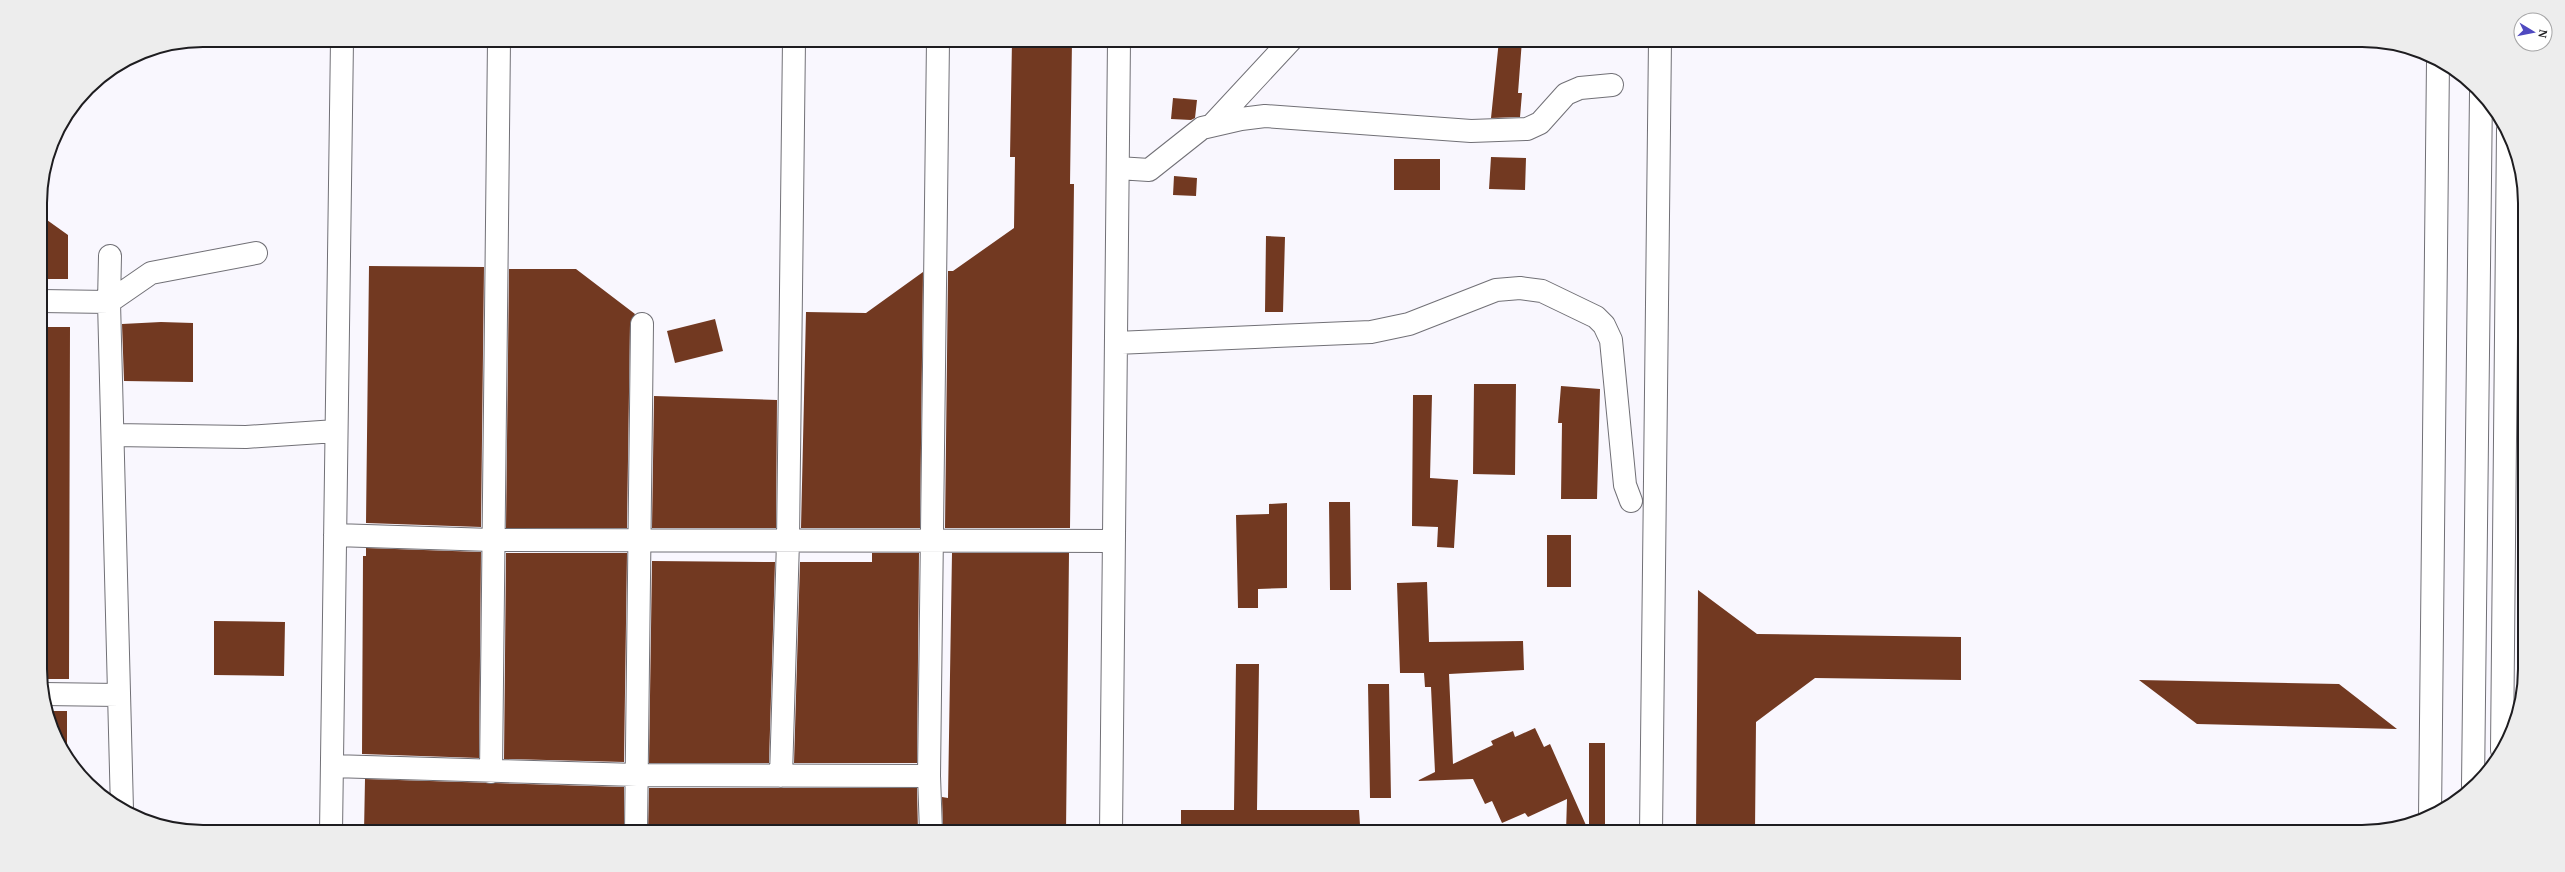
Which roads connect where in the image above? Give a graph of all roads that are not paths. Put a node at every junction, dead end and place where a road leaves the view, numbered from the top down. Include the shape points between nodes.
1 (342, 47) edge
2 (498, 47) edge
3 (794, 47) edge
4 (938, 47) edge
5 (1119, 47) edge
6 (1284, 47) edge
7 (1660, 47) edge
8 (2438, 67) edge
9 (1612, 85) dead end
10 (2481, 102) edge
11 (1213, 124) junction
12 (2508, 148) edge
13 (1118, 168) junction
14 (256, 253) dead end
15 (110, 256) dead end
16 (47, 301) edge
17 (109, 302) junction
18 (642, 324) dead end
19 (1116, 343) junction
20 (336, 431) junction
21 (114, 434) junction
22 (1632, 501) dead end
23 (335, 534) junction
24 (492, 540) junction
25 (640, 541) junction
26 (788, 541) junction
27 (933, 541) junction
28 (1114, 541) junction
29 (49, 694) edge
30 (119, 695) junction
31 (2502, 738) edge
32 (332, 766) junction
33 (491, 772) junction
34 (637, 775) junction
35 (781, 776) junction
36 (929, 776) junction
37 (2473, 778) edge
38 (122, 802) edge
39 (2430, 809) edge
40 (331, 825) edge
41 (636, 825) edge
42 (931, 825) edge
43 (1111, 825) edge
44 (1651, 825) edge

1 - 20 street
2 - 24 street
3 - 26 street
4 - 27 street
5 - 13 street
6 - 11 street
7 - 44 street
8 - 39 street
9 - 11 street via 1580,88 1566,94 1540,123 1527,129 1471,131 1265,116
10 - 37 street
11 - 13 street via 1186,139 1149,170
12 - 31 street
13 - 19 street
14 - 17 street via 151,273
15 - 17 street
16 - 17 street
17 - 21 street
18 - 25 street
19 - 22 street via 1371,332 1409,324 1496,290 1520,288 1542,291 1596,317 1612,340 1625,485
19 - 28 street
20 - 21 street via 246,437
20 - 23 street
21 - 30 street
23 - 24 street
23 - 32 street
24 - 25 street
24 - 33 street
25 - 26 street
25 - 34 street
26 - 27 street
26 - 35 street
27 - 28 street
27 - 36 street
28 - 43 street
29 - 30 street
30 - 38 street
32 - 33 street
32 - 40 street
33 - 34 street
34 - 35 street
34 - 41 street
35 - 36 street
36 - 42 street

